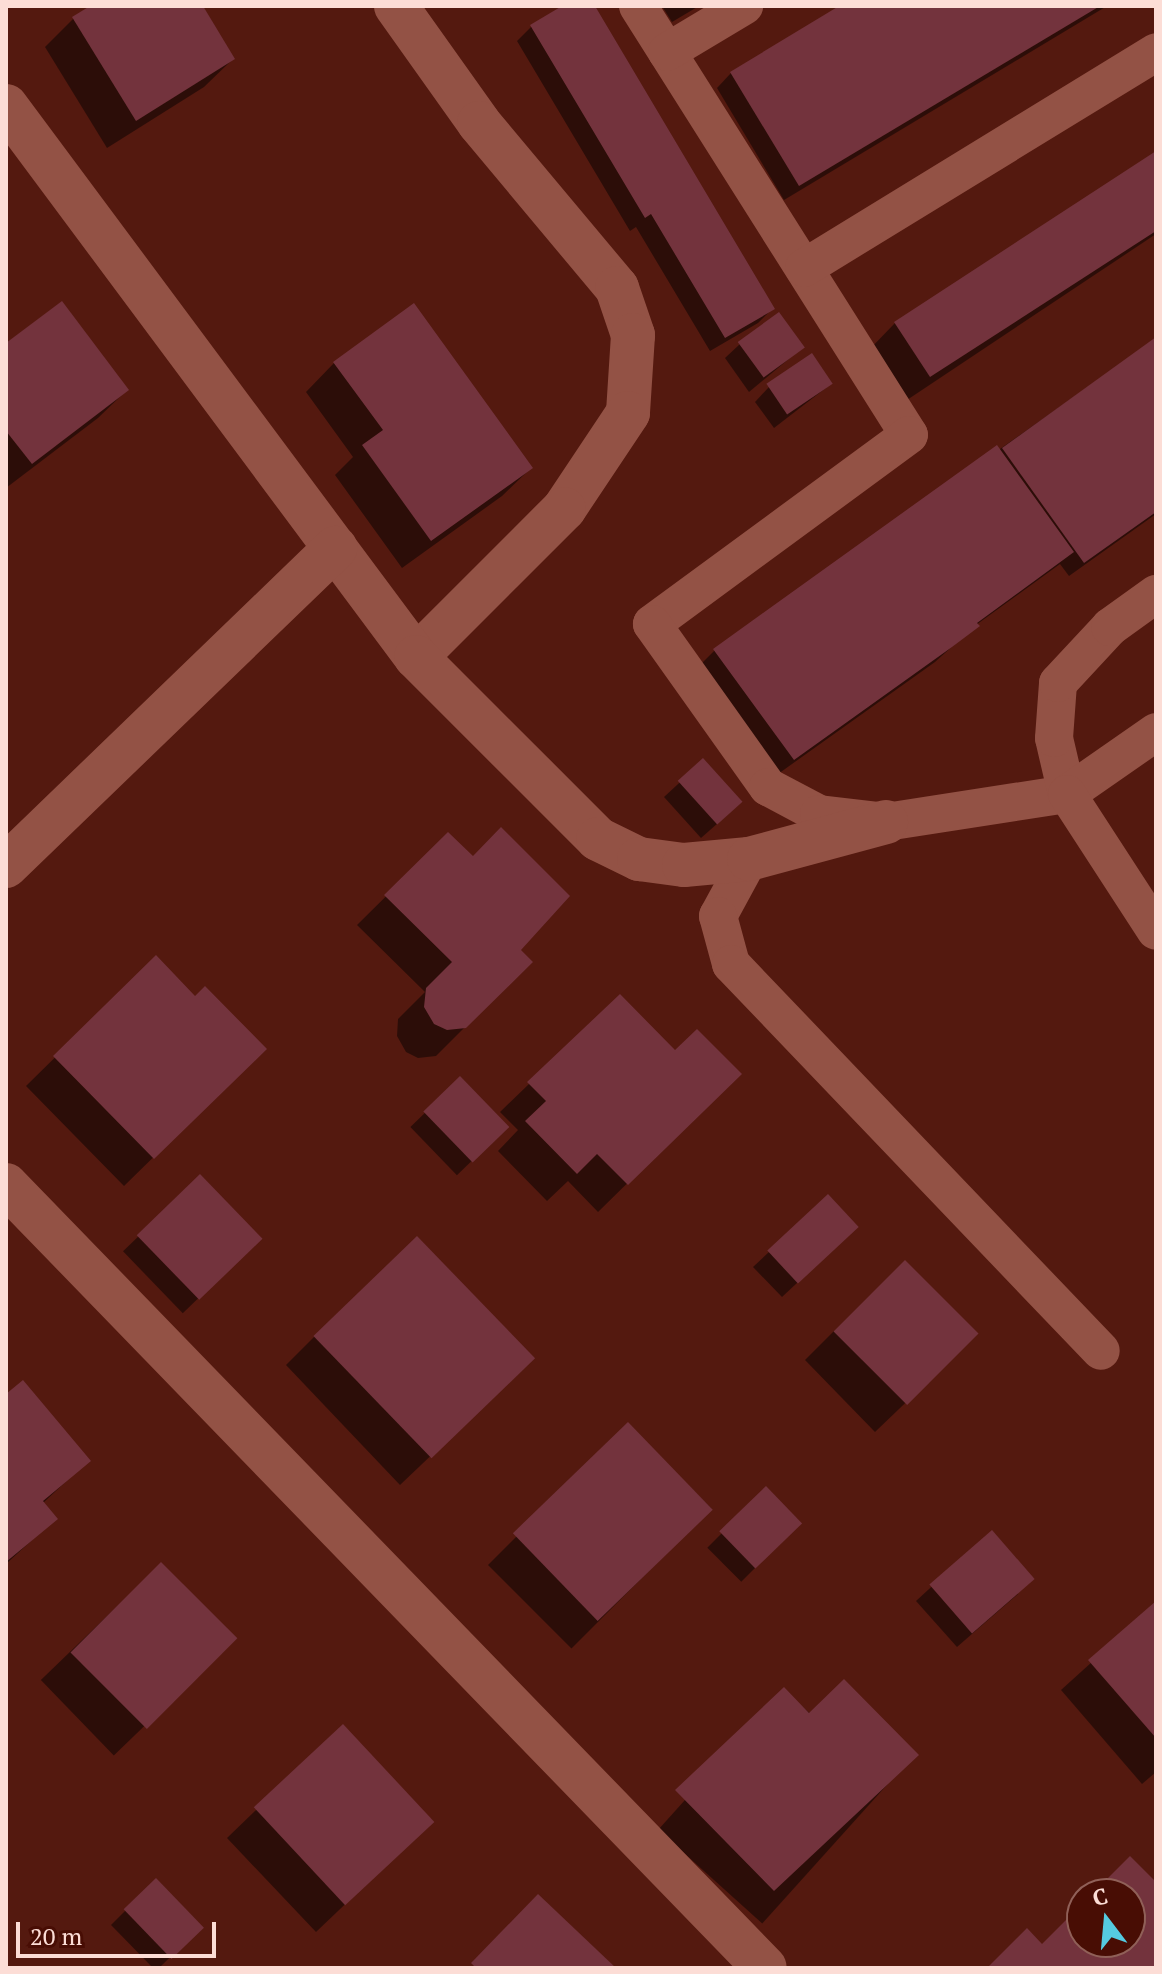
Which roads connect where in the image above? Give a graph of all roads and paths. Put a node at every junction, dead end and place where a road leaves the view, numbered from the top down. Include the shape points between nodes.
1 (396, 6) edge
2 (638, 6) edge
3 (744, 6) edge
4 (667, 52) junction
5 (1156, 52) edge
6 (6, 106) edge
7 (804, 268) junction
8 (335, 548) junction
9 (1156, 594) edge
10 (416, 657) junction
11 (1156, 732) edge
12 (1067, 794) junction
13 (886, 822) junction
14 (749, 859) junction
15 (6, 866) edge
16 (1156, 931) edge
17 (6, 1185) edge
18 (1101, 1351) dead end
19 (765, 1968) edge

1 - 10 street via 479,123 617,288 633,335 628,413 564,509
2 - 4 lane
3 - 4 lane
4 - 7 lane
5 - 7 lane
6 - 8 street
7 - 13 lane via 909,435 652,624 768,787 819,814
8 - 10 street
8 - 15 street
9 - 12 lane via 1110,627 1058,683 1054,738
10 - 14 street via 598,839 639,859 684,865
11 - 12 lane
12 - 13 lane
12 - 16 lane
13 - 14 street
14 - 18 lane via 718,916 731,964
17 - 19 street

